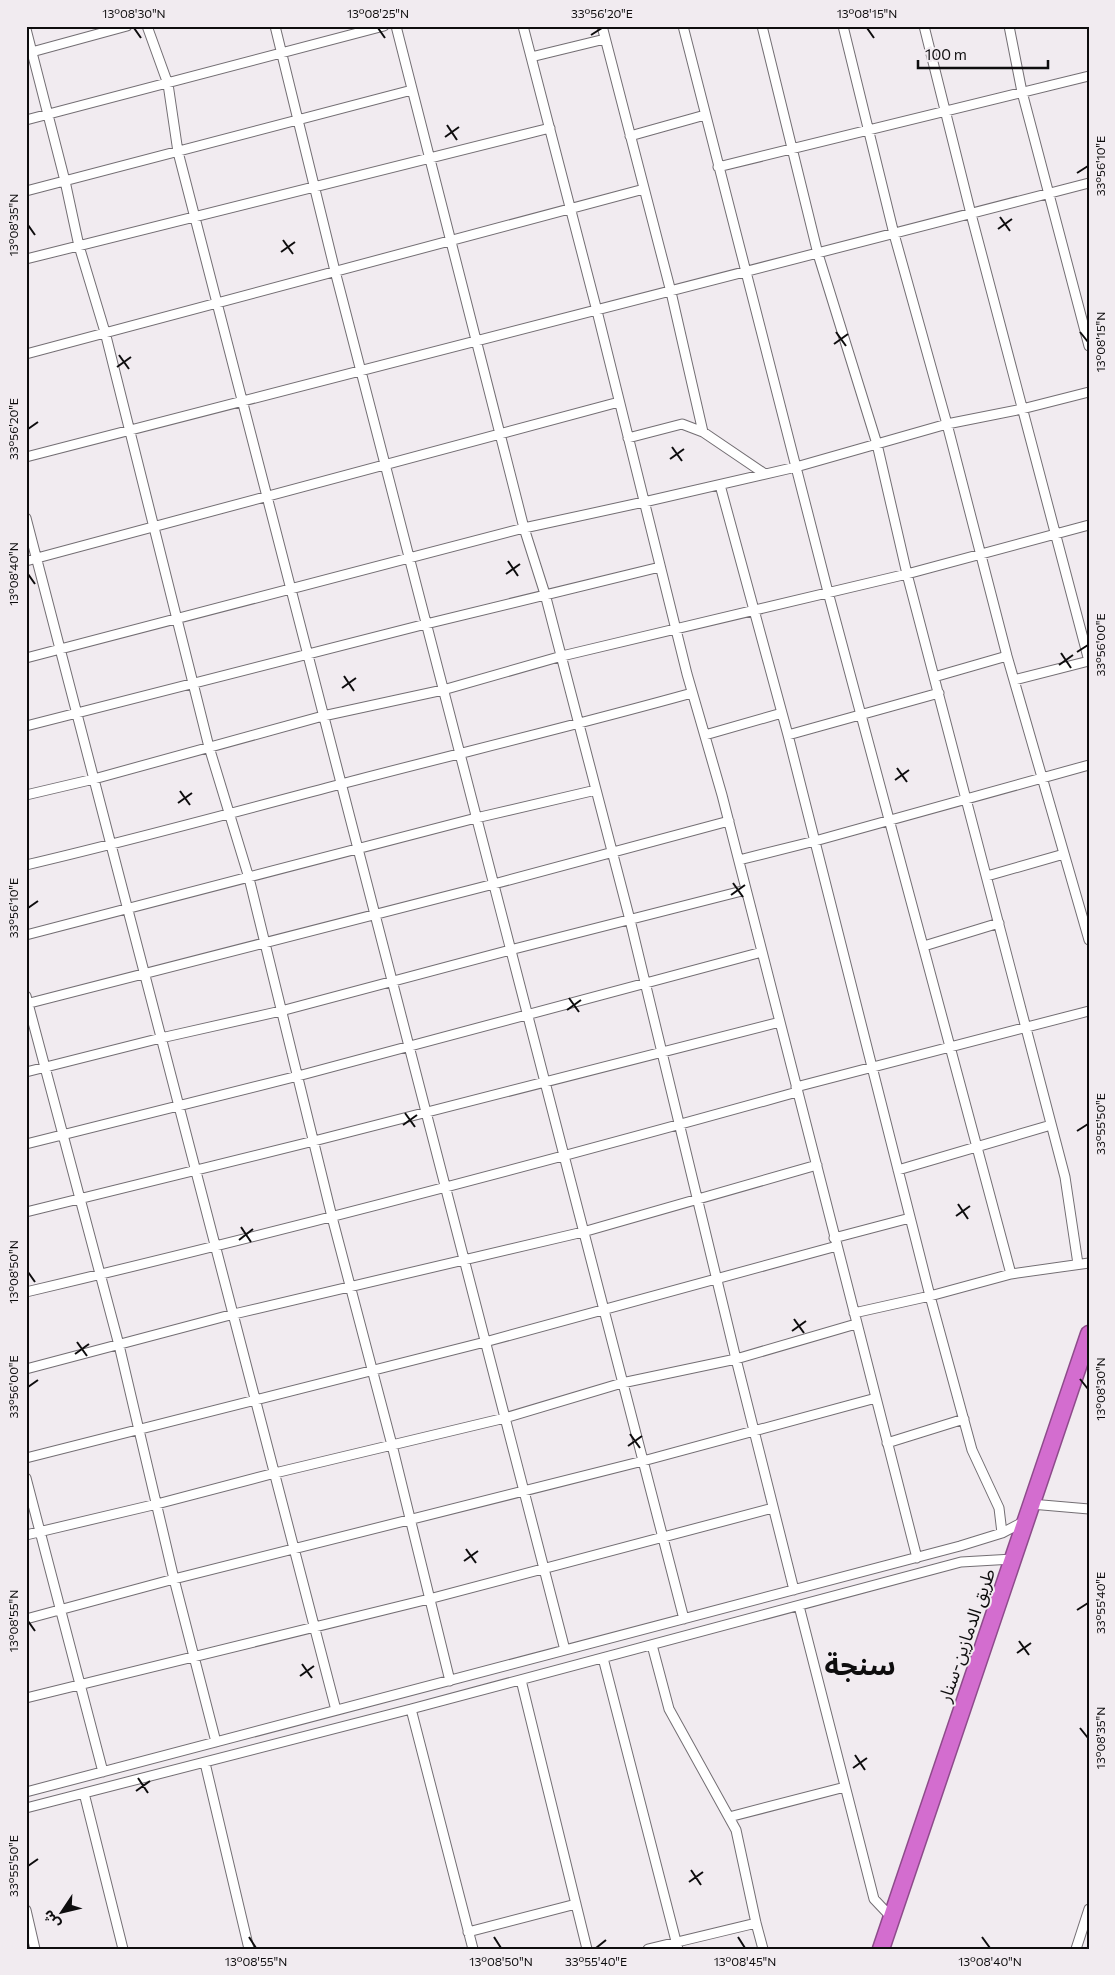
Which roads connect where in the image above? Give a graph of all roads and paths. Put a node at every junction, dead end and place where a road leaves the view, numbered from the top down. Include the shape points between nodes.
1 (127, 26) edge
2 (146, 26) edge
3 (274, 26) edge
4 (384, 26) edge
5 (396, 26) edge
6 (523, 26) edge
7 (602, 26) edge
8 (683, 26) edge
9 (762, 26) edge
10 (844, 26) edge
11 (924, 26) edge
12 (1009, 26) edge
13 (26, 29) edge
14 (605, 39) junction
15 (29, 52) edge
16 (282, 53) junction
17 (531, 57) junction
18 (1089, 76) edge
19 (168, 84) junction
20 (412, 90) junction
21 (1022, 92) junction
22 (945, 111) junction
23 (47, 115) junction
24 (705, 115) junction
25 (26, 120) edge
26 (298, 121) junction
27 (550, 128) junction
28 (869, 130) junction
29 (630, 136) junction
30 (792, 149) junction
31 (178, 152) junction
32 (430, 158) junction
33 (718, 168) junction
34 (65, 181) junction
35 (1089, 183) edge
36 (313, 188) junction
37 (644, 189) junction
38 (26, 191) edge
39 (1048, 194) junction
40 (571, 209) junction
41 (971, 214) junction
42 (194, 218) junction
43 (894, 234) junction
44 (451, 240) junction
45 (79, 246) junction
46 (818, 254) junction
47 (26, 260) edge
48 (335, 272) junction
49 (745, 272) junction
50 (672, 292) junction
51 (216, 303) junction
52 (597, 311) junction
53 (105, 332) junction
54 (477, 342) junction
55 (1089, 346) edge
56 (26, 354) edge
57 (361, 372) junction
58 (1089, 392) edge
59 (242, 402) junction
60 (620, 402) junction
61 (1022, 409) junction
62 (947, 424) junction
63 (129, 431) junction
64 (702, 432) junction
65 (500, 433) junction
66 (628, 438) junction
67 (877, 444) junction
68 (26, 457) edge
69 (385, 466) junction
70 (796, 467) junction
71 (765, 474) junction
72 (720, 485) junction
73 (267, 498) junction
74 (644, 502) junction
75 (26, 518) edge
76 (1089, 525) edge
77 (153, 528) junction
78 (524, 528) junction
79 (1054, 535) junction
80 (980, 554) junction
81 (37, 558) junction
82 (409, 559) junction
83 (26, 561) edge
84 (660, 567) junction
85 (907, 574) junction
86 (290, 588) junction
87 (828, 592) junction
88 (545, 594) junction
89 (755, 609) junction
90 (178, 618) junction
91 (426, 624) junction
92 (675, 628) junction
93 (60, 649) junction
94 (307, 654) junction
95 (562, 656) junction
96 (1007, 656) junction
97 (26, 658) edge
98 (1089, 661) edge
99 (934, 677) junction
100 (1014, 680) junction
101 (194, 684) junction
102 (443, 690) junction
103 (692, 693) junction
104 (939, 693) junction
105 (77, 712) junction
106 (782, 713) junction
107 (860, 714) junction
108 (323, 716) junction
109 (579, 724) junction
110 (26, 726) edge
111 (705, 735) junction
112 (788, 735) junction
113 (209, 747) junction
114 (460, 754) junction
115 (1089, 765) edge
116 (1042, 778) junction
117 (94, 779) junction
118 (341, 784) junction
119 (596, 790) junction
120 (26, 795) edge
121 (966, 800) junction
122 (229, 814) junction
123 (476, 818) junction
124 (890, 820) junction
125 (729, 821) junction
126 (815, 841) junction
127 (112, 845) junction
128 (358, 849) junction
129 (612, 852) junction
130 (1064, 854) junction
131 (739, 860) junction
132 (26, 866) edge
133 (987, 876) junction
134 (249, 878) junction
135 (494, 884) junction
136 (746, 890) junction
137 (128, 910) junction
138 (375, 915) junction
139 (630, 920) junction
140 (999, 923) junction
141 (26, 935) edge
142 (1089, 940) edge
143 (264, 943) junction
144 (924, 946) junction
145 (510, 950) junction
146 (762, 952) junction
147 (145, 974) junction
148 (392, 981) junction
149 (645, 983) junction
150 (27, 1001) edge
151 (281, 1011) junction
152 (1089, 1011) edge
153 (528, 1016) junction
154 (780, 1022) junction
155 (1026, 1027) junction
156 (162, 1038) junction
157 (409, 1046) junction
158 (950, 1047) junction
159 (662, 1052) junction
160 (46, 1067) junction
161 (872, 1067) junction
162 (26, 1072) edge
163 (298, 1076) junction
164 (545, 1082) junction
165 (797, 1089) junction
166 (179, 1106) junction
167 (426, 1112) junction
168 (679, 1125) junction
169 (1051, 1125) junction
170 (63, 1134) junction
171 (314, 1141) junction
172 (26, 1144) edge
173 (976, 1147) junction
174 (564, 1157) junction
175 (817, 1165) junction
176 (196, 1170) junction
177 (898, 1170) junction
178 (445, 1186) junction
179 (80, 1198) junction
180 (698, 1200) junction
181 (26, 1212) edge
182 (332, 1217) junction
183 (910, 1218) junction
184 (583, 1232) junction
185 (836, 1242) junction
186 (216, 1246) junction
187 (464, 1260) junction
188 (1089, 1262) edge
189 (1078, 1264) junction
190 (1011, 1274) junction
191 (100, 1275) junction
192 (716, 1278) junction
193 (351, 1288) junction
194 (26, 1292) edge
195 (930, 1296) junction
196 (604, 1310) junction
197 (854, 1313) junction
198 (234, 1314) junction
199 (856, 1324) junction
200 (1089, 1334) edge
201 (485, 1342) junction
202 (119, 1345) junction
203 (736, 1359) junction
204 (26, 1369) edge
205 (372, 1369) junction
206 (622, 1383) junction
207 (876, 1398) junction
208 (256, 1399) junction
209 (505, 1418) junction
210 (964, 1419) junction
211 (138, 1430) junction
212 (754, 1430) junction
213 (887, 1443) junction
214 (392, 1445) junction
215 (26, 1458) edge
216 (643, 1461) junction
217 (275, 1472) junction
218 (26, 1478) edge
219 (524, 1492) junction
220 (157, 1504) junction
221 (1032, 1504) junction
222 (774, 1508) junction
223 (1089, 1509) edge
224 (409, 1521) junction
225 (1026, 1521) junction
226 (40, 1532) junction
227 (1002, 1533) junction
228 (26, 1535) edge
229 (663, 1538) junction
230 (295, 1548) junction
231 (917, 1558) junction
232 (1013, 1559) junction
233 (544, 1568) junction
234 (174, 1579) junction
235 (794, 1590) junction
236 (429, 1600) junction
237 (799, 1606) junction
238 (61, 1609) junction
239 (26, 1618) edge
240 (684, 1619) junction
241 (315, 1627) junction
242 (652, 1645) junction
243 (565, 1650) junction
244 (194, 1657) junction
245 (603, 1658) junction
246 (450, 1680) junction
247 (521, 1680) junction
248 (81, 1686) junction
249 (26, 1698) edge
250 (336, 1710) junction
251 (411, 1710) junction
252 (216, 1742) junction
253 (205, 1763) junction
254 (103, 1772) junction
255 (845, 1787) junction
256 (26, 1792) edge
257 (84, 1793) junction
258 (26, 1808) edge
259 (729, 1817) junction
260 (576, 1904) junction
261 (1089, 1909) edge
262 (26, 1910) edge
263 (892, 1918) junction
264 (756, 1923) junction
265 (468, 1932) junction
266 (677, 1945) edge
267 (35, 1949) edge
268 (123, 1949) edge
269 (249, 1949) edge
270 (472, 1949) edge
271 (588, 1949) edge
272 (648, 1949) edge
273 (763, 1949) edge
274 (881, 1949) edge
275 (1076, 1949) edge

1 - 15 street
2 - 19 street
3 - 16 street
4 - 16 street
5 - 20 street
6 - 17 street
7 - 14 street
8 - 24 street
9 - 30 street
10 - 28 street
11 - 22 street
12 - 21 street
13 - 15 street
14 - 17 street
14 - 29 street
15 - 23 street
16 - 19 street
16 - 26 street
17 - 27 street
18 - 21 street
19 - 23 street
19 - 31 street
20 - 26 street
20 - 32 street
21 - 22 street
21 - 39 street
22 - 28 street
22 - 41 street
23 - 25 street
23 - 34 street
24 - 29 street
24 - 33 street
26 - 31 street
26 - 36 street
27 - 32 street
27 - 40 street
28 - 30 street
28 - 43 street
29 - 37 street
30 - 33 street
30 - 46 street
31 - 34 street
31 - 42 street
32 - 36 street
32 - 44 street
33 - 49 street
34 - 38 street
34 - 45 street
35 - 39 street
36 - 42 street
36 - 48 street
37 - 40 street
37 - 50 street
39 - 41 street
39 - 55 street
40 - 44 street
40 - 52 street
41 - 43 street
41 - 61 street
42 - 45 street
42 - 51 street
43 - 46 street
43 - 62 street
44 - 48 street
44 - 54 street
45 - 47 street
45 - 53 street
46 - 49 street
46 - 67 street
48 - 51 street
48 - 57 street
49 - 50 street
49 - 70 street
50 - 52 street
50 - 64 street
51 - 53 street
51 - 59 street
52 - 54 street
52 - 60 street
53 - 56 street
53 - 63 street
54 - 57 street
54 - 65 street
57 - 59 street
57 - 69 street
58 - 61 street
59 - 63 street
59 - 73 street
60 - 65 street
60 - 66 street
61 - 62 street
61 - 79 street
62 - 67 street
62 - 80 street
63 - 68 street
63 - 77 street
64 - 66 street via 682,424
64 - 71 street
65 - 69 street
65 - 78 street
66 - 74 street
67 - 70 street
67 - 85 street
69 - 73 street
69 - 82 street
70 - 71 street
70 - 87 street
71 - 72 street
72 - 74 street
72 - 89 street
73 - 77 street
73 - 86 street
74 - 78 street
74 - 84 street
75 - 81 street
76 - 79 street
77 - 81 street
77 - 90 street
78 - 82 street
78 - 88 street
79 - 80 street
79 - 98 street
80 - 85 street
80 - 96 street
81 - 83 street
81 - 93 street
82 - 86 street
82 - 91 street
84 - 88 street
84 - 92 street
85 - 87 street
85 - 99 street
86 - 90 street
86 - 94 street
87 - 89 street
87 - 107 street
88 - 91 street
88 - 95 street
89 - 92 street
89 - 106 street
90 - 93 street
90 - 101 street
91 - 94 street
91 - 102 street
92 - 95 street
92 - 103 street
93 - 97 street
93 - 105 street
94 - 101 street
94 - 108 street
95 - 102 street
95 - 109 street
96 - 99 street
96 - 100 street
98 - 100 street
99 - 104 street
100 - 116 street
101 - 105 street
101 - 113 street
102 - 108 street
102 - 114 street
103 - 109 street
103 - 111 street
104 - 107 street
104 - 121 street
105 - 110 street
105 - 117 street
106 - 111 street
106 - 112 street
107 - 112 street
107 - 124 street
108 - 113 street
108 - 118 street
109 - 114 street
109 - 119 street
111 - 125 street
112 - 126 street
113 - 117 street
113 - 122 street
114 - 118 street
114 - 123 street
115 - 116 street
116 - 121 street
116 - 130 street
117 - 120 street
117 - 127 street
118 - 122 street
118 - 128 street
119 - 123 street
119 - 129 street
121 - 124 street
121 - 133 street
122 - 127 street
122 - 134 street
123 - 128 street
123 - 135 street
124 - 126 street
124 - 144 street
125 - 129 street
125 - 131 street
126 - 131 street
126 - 161 street
127 - 132 street
127 - 137 street
128 - 134 street
128 - 138 street
129 - 135 street
129 - 139 street
130 - 133 street
130 - 142 street
131 - 136 street
133 - 140 street
134 - 137 street
134 - 143 street
135 - 138 street
135 - 145 street
136 - 139 street
136 - 146 street
137 - 141 street
137 - 147 street
138 - 143 street
138 - 148 street
139 - 145 street
139 - 149 street
140 - 144 street
140 - 155 street
143 - 147 street
143 - 151 street
144 - 158 street
145 - 148 street
145 - 153 street
146 - 149 street
146 - 154 street
147 - 150 street
147 - 156 street
148 - 151 street
148 - 157 street
149 - 153 street
149 - 159 street
150 - 160 street
151 - 156 street
151 - 163 street
152 - 155 street
153 - 157 street
153 - 164 street
154 - 159 street
154 - 165 street
155 - 158 street
155 - 169 street
156 - 160 street
156 - 166 street
157 - 163 street
157 - 167 street
158 - 161 street
158 - 173 street
159 - 164 street
159 - 168 street
160 - 162 street
160 - 170 street
161 - 165 street
161 - 177 street
163 - 166 street
163 - 171 street
164 - 167 street
164 - 174 street
165 - 168 street
165 - 175 street
166 - 170 street
166 - 176 street
167 - 171 street
167 - 178 street
168 - 174 street
168 - 180 street
169 - 173 street
169 - 189 street via 1065,1176
170 - 172 street
170 - 179 street
171 - 176 street
171 - 182 street
173 - 177 street
173 - 190 street
174 - 178 street
174 - 184 street
175 - 180 street
175 - 185 street
176 - 179 street
176 - 186 street
177 - 183 street
178 - 182 street
178 - 187 street
179 - 181 street
179 - 191 street
180 - 184 street
180 - 192 street
182 - 186 street
182 - 193 street
183 - 185 street
183 - 195 street
184 - 187 street
184 - 196 street
185 - 192 street
185 - 197 street
186 - 191 street
186 - 198 street
187 - 193 street
187 - 201 street
188 - 189 street
189 - 190 street
190 - 195 street
191 - 194 street
191 - 202 street
192 - 196 street
192 - 203 street
193 - 198 street
193 - 205 street
195 - 197 street
195 - 210 street
196 - 201 street
196 - 206 street
197 - 199 street
198 - 202 street
198 - 208 street
199 - 203 street
199 - 207 street
200 - 221 highway, طريق الدمازين-سنار
201 - 205 street
201 - 209 street
202 - 204 street
202 - 211 street
203 - 206 street
203 - 212 street
205 - 208 street
205 - 214 street
206 - 209 street
206 - 216 street
207 - 212 street
207 - 213 street
208 - 211 street
208 - 217 street
209 - 214 street
209 - 219 street
210 - 213 street
210 - 227 street via 972,1450 999,1508
211 - 215 street
211 - 220 street
212 - 216 street
212 - 222 street
213 - 231 street
214 - 217 street
214 - 224 street
216 - 219 street
216 - 229 street
217 - 220 street
217 - 230 street
218 - 226 street
219 - 224 street
219 - 233 street
220 - 226 street
220 - 234 street
221 - 223 street
221 - 225 highway, طريق الدمازين-سنار
222 - 229 street
222 - 235 street
224 - 230 street
224 - 236 street
225 - 227 street
225 - 232 highway, طريق الدمازين-سنار
226 - 228 street
226 - 238 street
227 - 231 street
229 - 233 street
229 - 240 street
230 - 234 street
230 - 241 street
231 - 235 street
232 - 237 street via 961,1562
232 - 263 highway, طريق الدمازين-سنار
233 - 236 street
233 - 243 street
234 - 238 street
234 - 244 street
235 - 240 street
236 - 241 street
236 - 246 street
237 - 242 street
237 - 255 street
238 - 239 street
238 - 248 street
240 - 243 street
241 - 244 street
241 - 250 street
242 - 245 street
242 - 259 street via 669,1709
243 - 246 street
244 - 248 street
244 - 252 street
245 - 247 street
245 - 266 street
246 - 250 street
247 - 251 street
247 - 260 street
248 - 249 street
248 - 254 street
250 - 252 street
251 - 253 street
251 - 265 street
252 - 254 street
253 - 257 street
253 - 269 street
254 - 256 street
255 - 259 street
255 - 263 street via 874,1899
257 - 258 street
257 - 268 street
259 - 264 street via 736,1830
260 - 265 street
260 - 271 street
261 - 275 street
262 - 267 street
263 - 274 highway, طريق الدمازين-سنار
264 - 266 street
264 - 273 street
265 - 270 street
266 - 272 street

